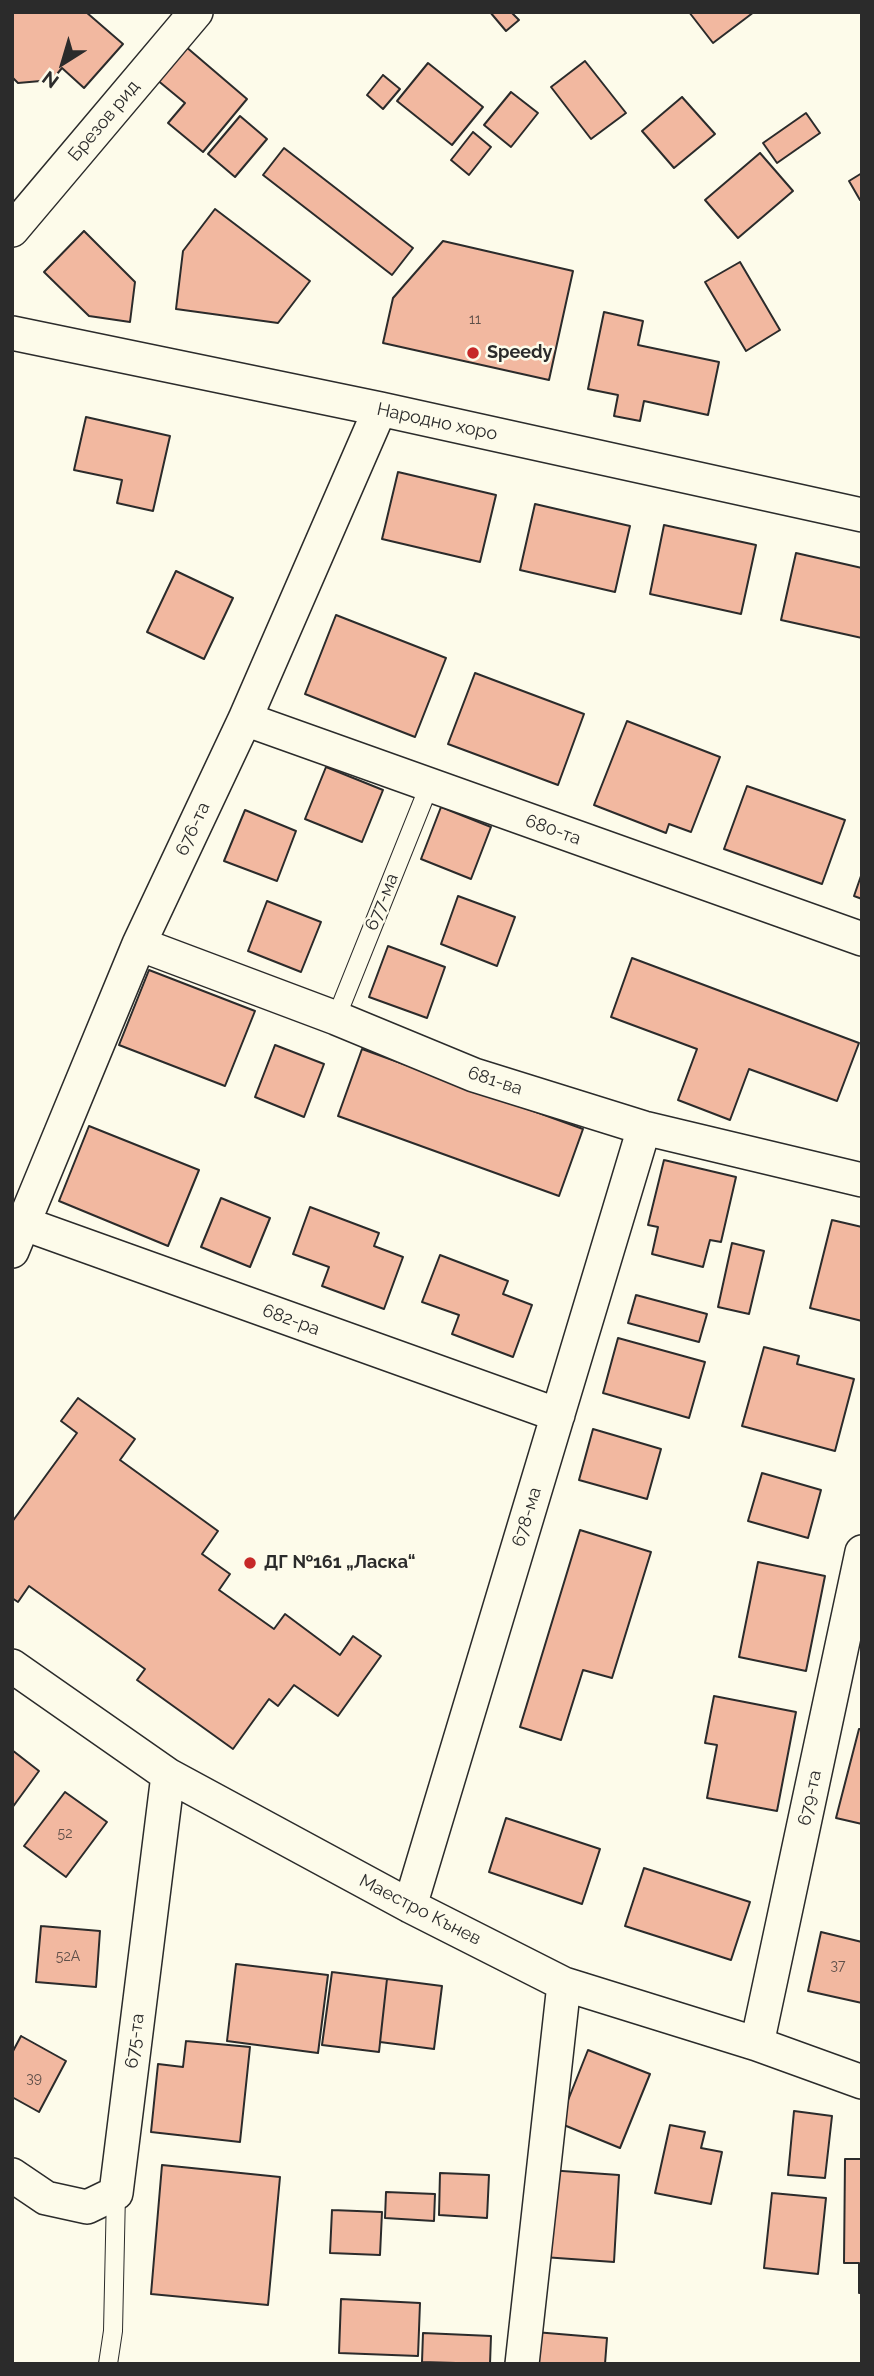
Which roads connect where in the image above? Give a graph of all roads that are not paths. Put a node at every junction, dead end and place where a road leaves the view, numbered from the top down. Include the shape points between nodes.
1 (196, 12) edge
2 (12, 230) edge
3 (12, 333) edge
4 (380, 409) junction
5 (862, 515) edge
6 (245, 719) junction
7 (429, 786) junction
8 (862, 939) edge
9 (139, 944) junction
10 (336, 1018) junction
11 (644, 1128) junction
12 (862, 1180) edge
13 (19, 1237) edge
14 (558, 1415) junction
15 (862, 1552) edge
16 (12, 1666) edge
17 (168, 1775) junction
18 (410, 1906) junction
19 (565, 1984) junction
20 (757, 2045) junction
21 (862, 2082) edge
22 (12, 2175) edge
23 (116, 2193) junction
24 (108, 2364) edge
25 (522, 2364) edge

1 - 2 street, Брезов рид
3 - 4 street, Народно хоро
4 - 5 street, Народно хоро
4 - 6 street, 676-та
6 - 7 street, 680-та
6 - 9 street, 676-та
7 - 8 street, 680-та
7 - 10 lane, 677-ма
9 - 10 street, 681-ва
9 - 13 street, 676-та
10 - 11 street, 681-ва via 474,1075
11 - 12 street, 681-ва
11 - 14 street, 678-ма
13 - 14 street, 682-ра
14 - 18 street, 678-ма
15 - 20 street, 679-та
16 - 17 street, Маестро Кънев
17 - 18 street, Маестро Кънев
17 - 23 street, 675-та
18 - 19 street, Маестро Кънев
19 - 20 street, Маестро Кънев
19 - 25 street
20 - 21 street, Маестро Кънев
22 - 23 street via 46,2198 87,2207
23 - 24 lane

